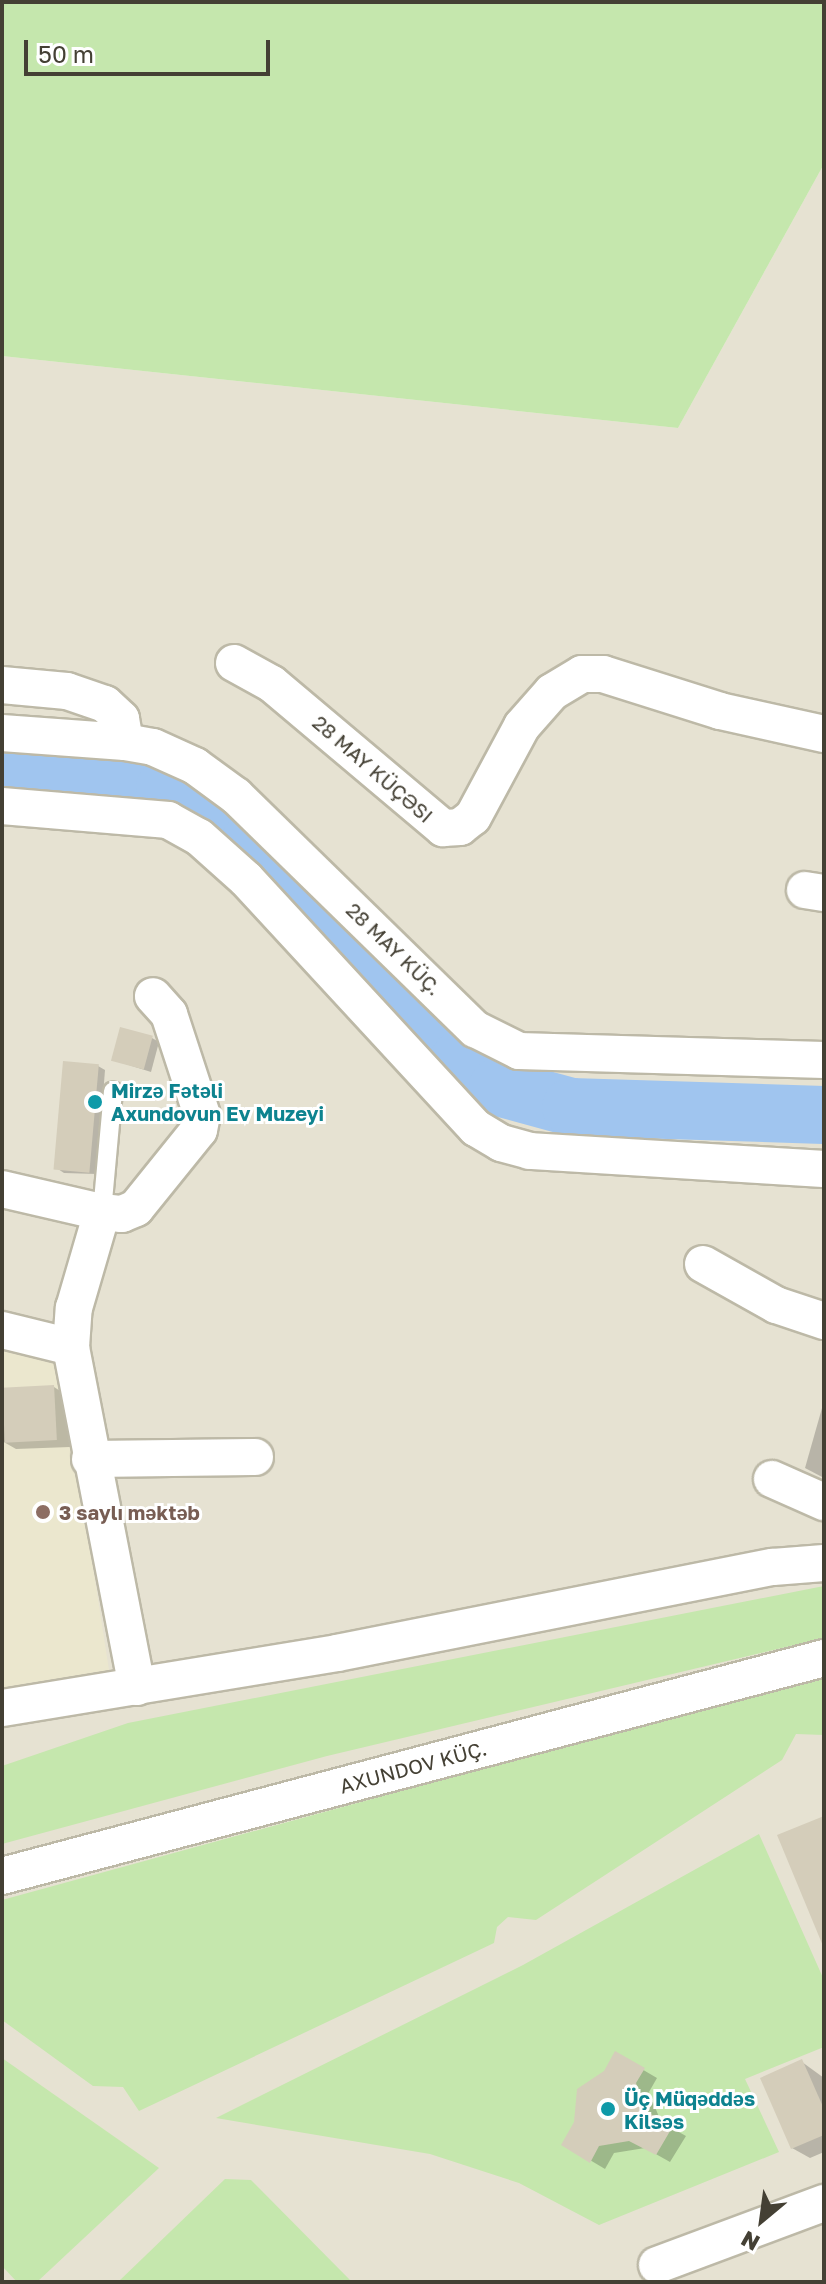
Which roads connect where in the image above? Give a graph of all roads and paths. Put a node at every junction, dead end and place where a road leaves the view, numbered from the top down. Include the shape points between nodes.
1 (234, 663) dead end
2 (2, 685) edge
3 (2, 733) edge
4 (824, 734) edge
5 (125, 742) junction
6 (2, 806) edge
7 (153, 996) dead end
8 (824, 1060) edge
9 (113, 1091) dead end
10 (824, 1169) edge
11 (2, 1189) edge
12 (102, 1212) junction
13 (703, 1264) dead end
14 (824, 1321) edge
15 (2, 1330) edge
16 (71, 1347) junction
17 (255, 1457) dead end
18 (90, 1459) junction
19 (772, 1479) dead end
20 (824, 1502) edge
21 (824, 1563) edge
22 (824, 1658) edge
23 (137, 1687) junction
24 (2, 1708) edge
25 (2, 1876) edge
26 (824, 2203) edge
27 (657, 2265) dead end

1 - 4 street, 28 MAY KÜÇƏSI via 272,684 443,828 460,827 473,817 522,726 552,692 582,674 603,674 720,711
2 - 5 street via 67,691 105,704 121,719
3 - 5 street, 28 MAY KÜÇ.
5 - 8 street, 28 MAY KÜÇ. via 153,747 195,766 236,796 475,1029 519,1051
6 - 10 street via 168,820 199,837 246,879 476,1128 501,1143 530,1151
7 - 12 street via 169,1014 202,1115 199,1130 136,1208 122,1214
9 - 12 lane
11 - 12 street
12 - 16 street via 74,1308
13 - 14 street via 776,1305
15 - 16 street
16 - 18 street
17 - 18 street
18 - 23 street
19 - 20 street
21 - 23 street via 773,1567
22 - 25 street, AXUNDOV KÜÇ.
23 - 24 street
26 - 27 street

